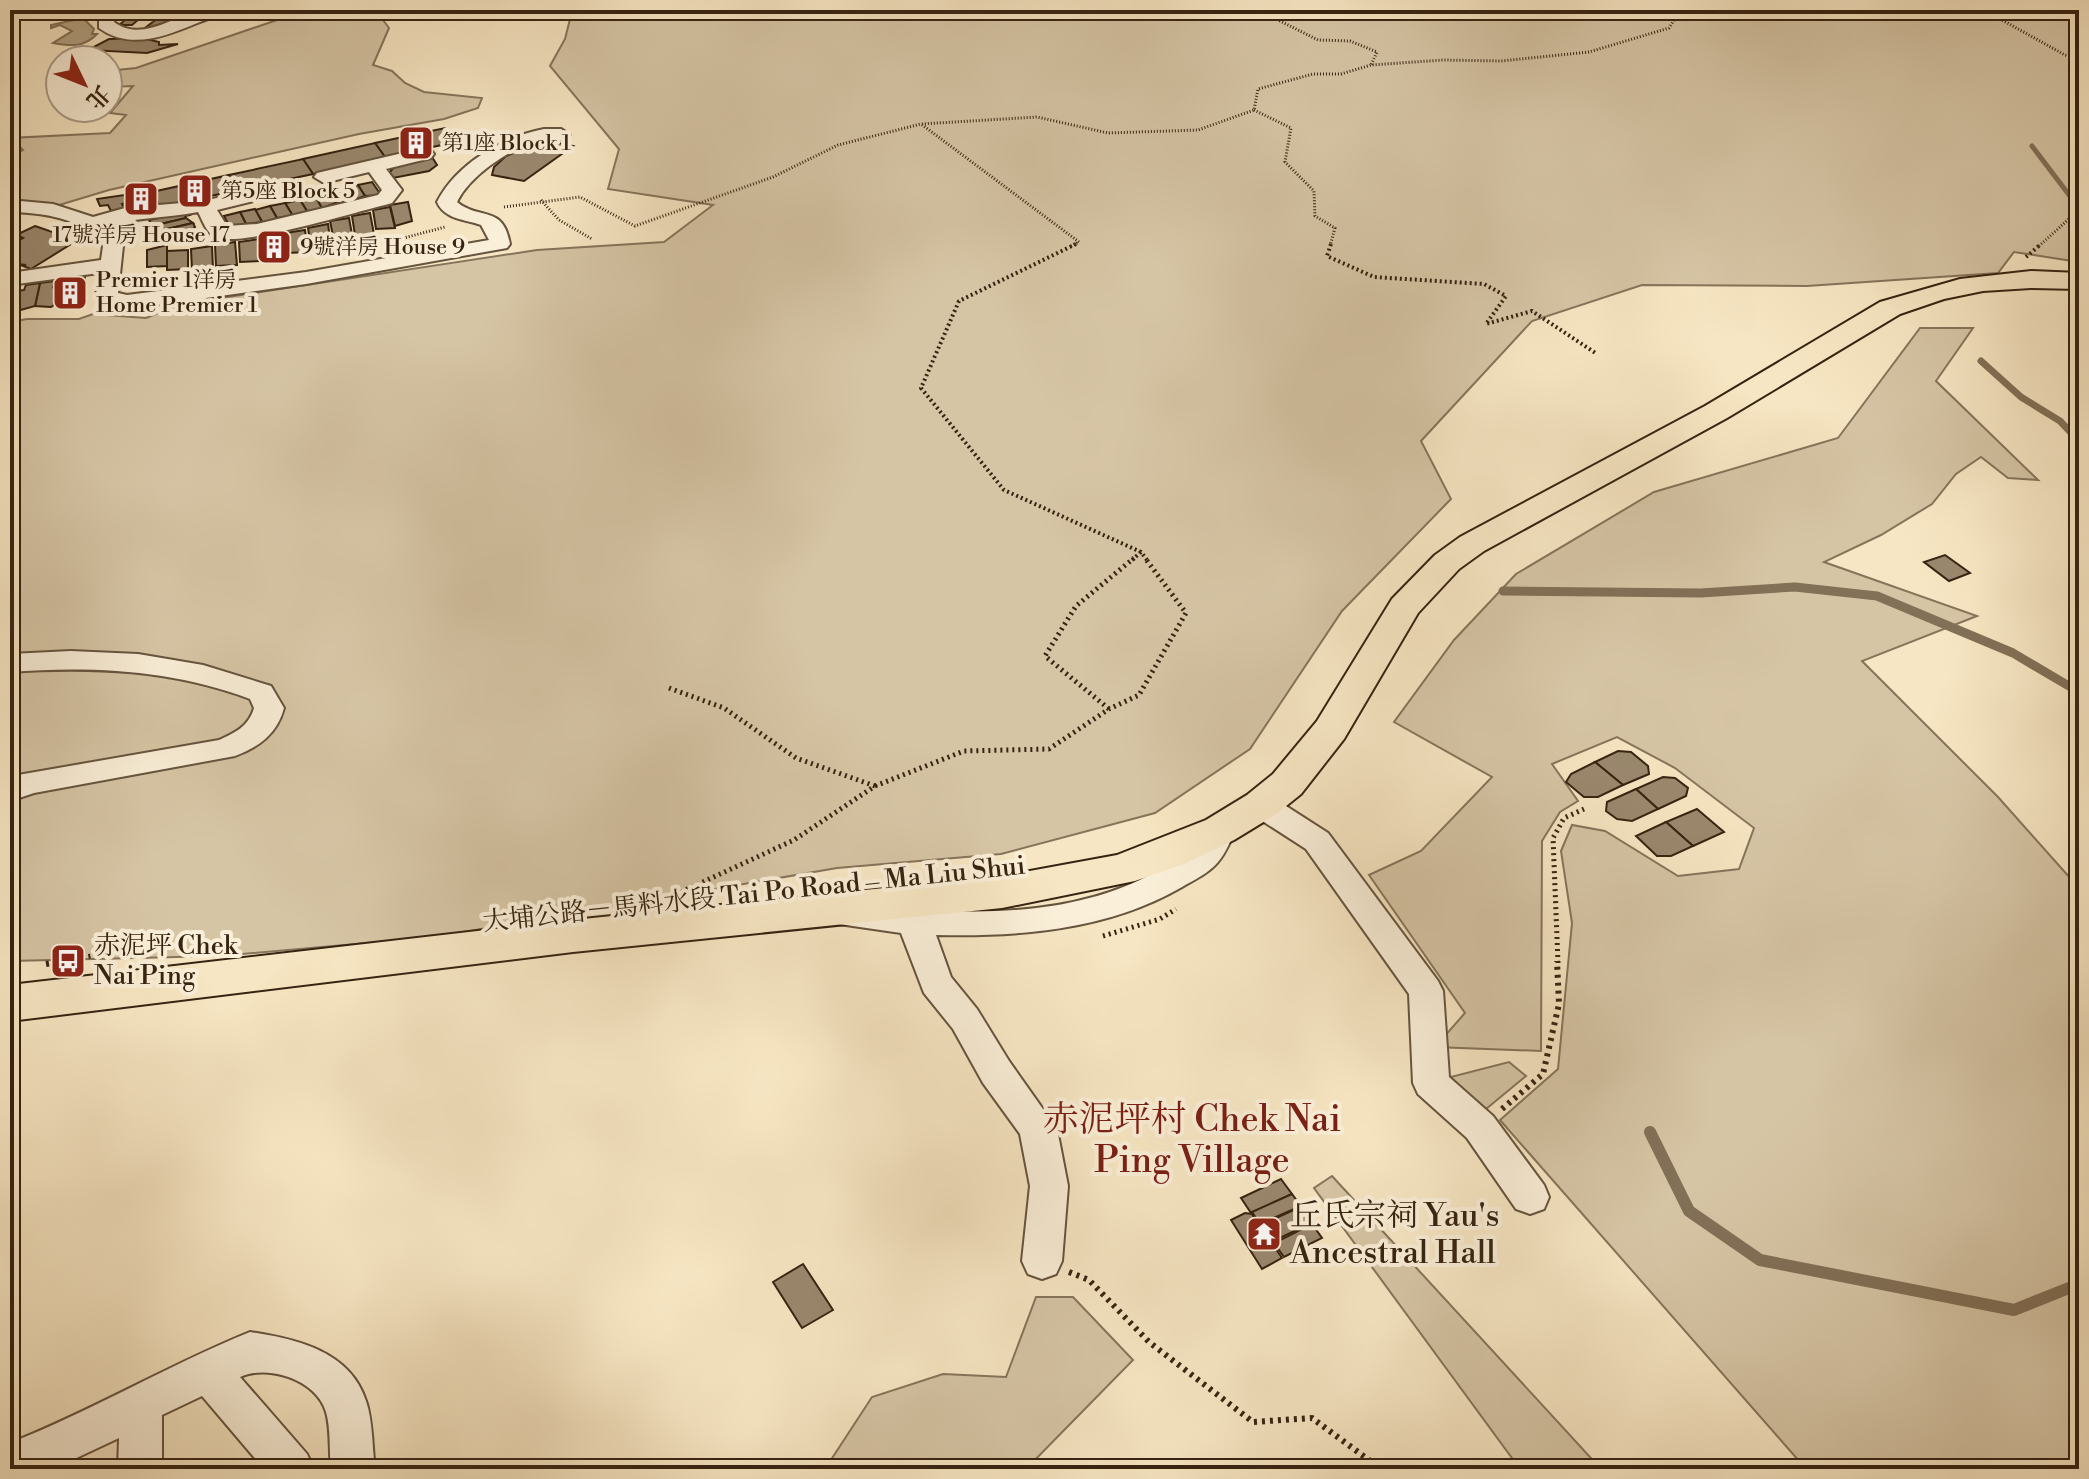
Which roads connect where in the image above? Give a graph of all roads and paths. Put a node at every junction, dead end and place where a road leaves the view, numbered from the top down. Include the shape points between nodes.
1 (107, 10) edge
2 (215, 10) edge
3 (1275, 10) edge
4 (1699, 10) edge
5 (1984, 10) edge
6 (2079, 59) edge
7 (1371, 65) junction
8 (1254, 110) junction
9 (921, 124) junction
10 (561, 135) dead end
11 (424, 154) dead end
12 (374, 166) junction
13 (324, 177) dead end
14 (251, 196) dead end
15 (541, 200) junction
16 (10, 206) edge
17 (203, 207) junction
18 (496, 208) dead end
19 (2079, 219) edge
20 (90, 224) junction
21 (592, 239) dead end
22 (104, 266) junction
23 (2064, 274) edge
24 (10, 279) edge
25 (1597, 354) dead end
26 (1141, 552) junction
27 (10, 663) edge
28 (669, 688) dead end
29 (1109, 709) junction
30 (875, 786) junction
31 (10, 790) edge
32 (1261, 805) junction
33 (1584, 809) dead end
34 (1220, 830) junction
35 (677, 894) dead end
36 (825, 912) junction
37 (915, 924) junction
38 (180, 950) dead end
39 (38, 965) dead end
40 (10, 1003) edge
41 (1480, 1127) junction
42 (1530, 1197) dead end
43 (1042, 1261) joint
44 (209, 1373) junction
45 (141, 1403) junction
46 (10, 1465) edge
47 (140, 1469) edge
48 (292, 1469) edge
49 (353, 1469) edge
50 (1381, 1469) edge

1 - 2 street via 105,24 110,29 137,34 172,28
3 - 7 path via 1278,20 1318,40 1350,41 1377,52
4 - 7 path via 1679,13 1669,28 1589,52
5 - 6 path
7 - 8 path via 1258,89
8 - 9 path via 1198,130 1108,133 1037,117
8 - 25 path via 1291,128 1285,162 1314,191 1315,216 1335,228 1327,256 1374,277 1484,284 1506,296 1486,324 1532,311
9 - 15 path via 838,145 773,177 635,226 580,197
9 - 26 path via 1079,242 959,301 921,388 1004,490
10 - 22 street via 526,137 507,145 452,192 449,207 491,221 499,230 500,244 127,302 107,295
11 - 12 street
12 - 13 street
12 - 17 street via 392,193 334,212 226,234 219,232
14 - 17 street
15 - 18 path
15 - 21 path via 559,220
16 - 20 street via 59,211
17 - 20 street via 134,213
19 - 23 path via 2070,218 2026,257
20 - 22 street via 113,246
22 - 24 street
23 - 32 main road, 大埔公路－馬料水段 Tai Po Road – Ma Liu Shui via 1989,281 1890,308 1691,426 1472,544 1424,582 1317,750
26 - 29 path via 1186,613 1139,695
26 - 29 path via 1076,606 1045,656
27 - 31 street via 83,662 197,673 261,693 269,708 262,726 224,749
28 - 30 path via 724,708 796,758
29 - 30 path via 1049,749 964,751
30 - 35 path via 794,840
32 - 34 main road, 大埔公路－馬料水段 Tai Po Road – Ma Liu Shui
32 - 41 street via 1317,841 1426,991 1431,1083
33 - 41 path via 1564,818 1553,838 1559,1004 1543,1074
34 - 36 main road, 大埔公路－馬料水段 Tai Po Road – Ma Liu Shui via 1170,853 1080,879
34 - 37 street via 1207,854 1136,897 1024,919
36 - 37 street
36 - 40 main road, 大埔公路－馬料水段 Tai Po Road – Ma Liu Shui via 573,936
37 - 43 street via 936,983 1038,1129 1049,1186
38 - 39 path via 124,950
41 - 42 street
43 - 50 path via 1089,1280 1149,1342 1253,1422 1312,1418
44 - 45 street
44 - 48 street
44 - 49 street via 250,1352 287,1357 324,1373 346,1403
45 - 46 street
45 - 47 street

